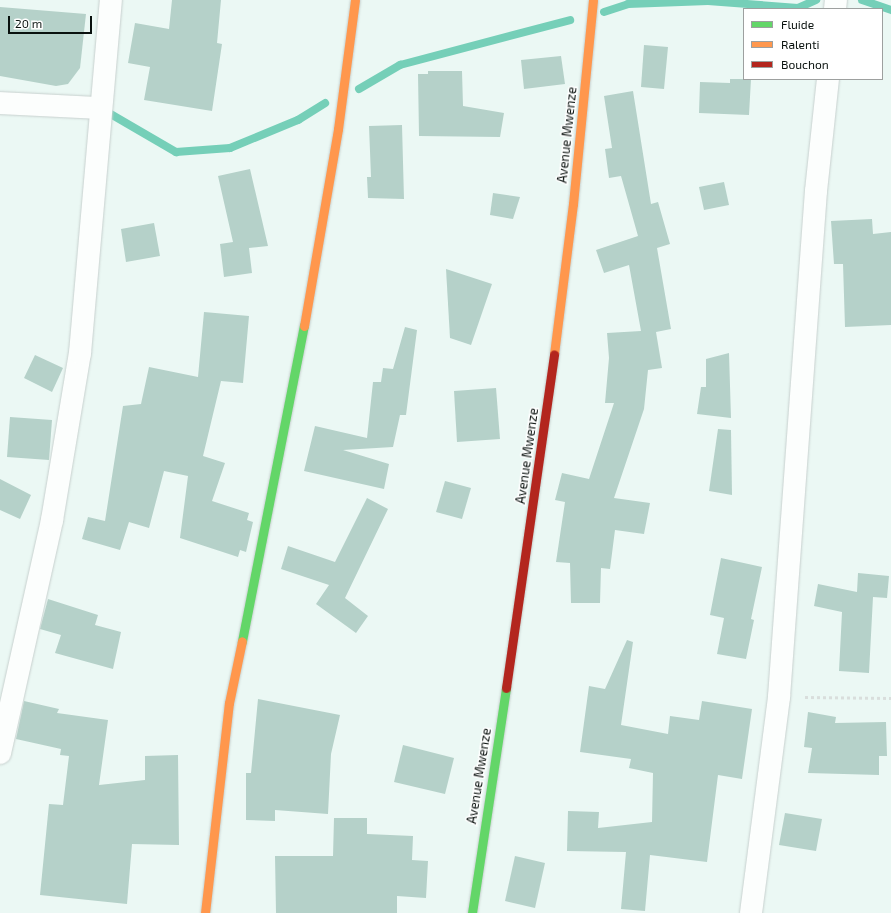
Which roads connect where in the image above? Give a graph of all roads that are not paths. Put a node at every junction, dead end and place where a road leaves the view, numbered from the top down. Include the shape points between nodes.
1 (111, 0) edge
2 (355, 0) edge
3 (593, 0) edge
4 (828, 80) edge
5 (0, 103) edge
6 (100, 108) junction
7 (0, 753) edge
8 (205, 913) edge
9 (472, 913) edge
10 (751, 913) edge

1 - 6 street
2 - 8 street via 338,129 289,409 229,703
3 - 9 street, Avenue Mwenze via 573,204 539,465
4 - 10 street via 816,191 778,697
5 - 6 street
6 - 7 street via 80,353 52,520

